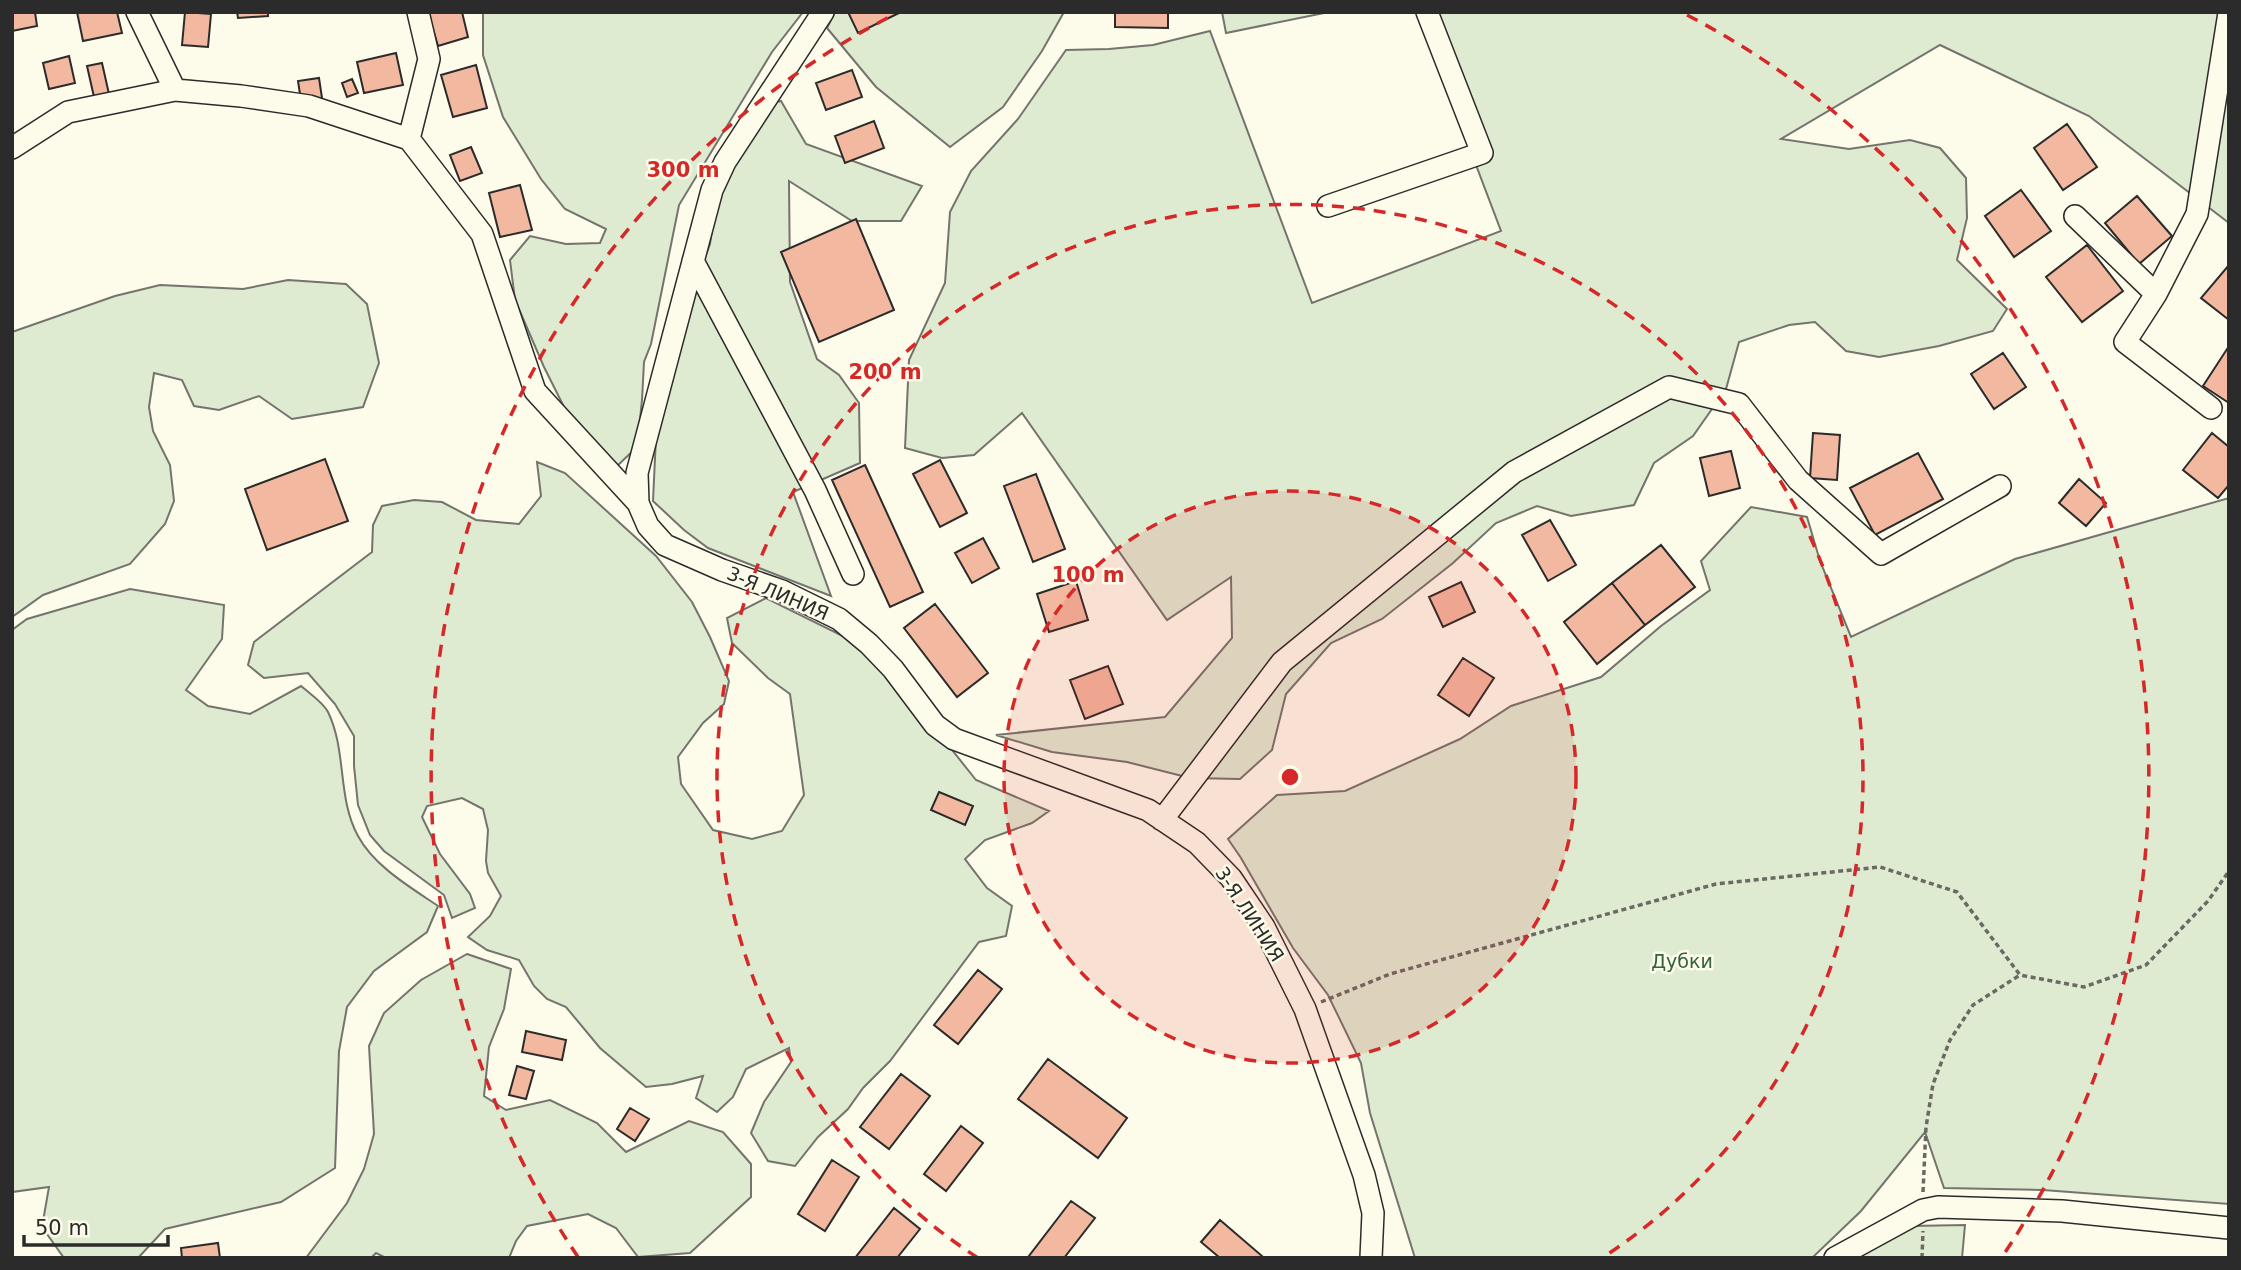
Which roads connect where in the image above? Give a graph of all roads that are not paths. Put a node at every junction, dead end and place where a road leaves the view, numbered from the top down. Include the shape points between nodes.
1 (137, 12) edge
2 (418, 12) edge
3 (823, 12) edge
4 (1427, 12) edge
5 (2229, 13) edge
6 (175, 90) junction
7 (409, 139) junction
8 (12, 148) edge
9 (1328, 206) dead end
10 (2075, 216) dead end
11 (693, 261) junction
12 (2156, 294) junction
13 (2211, 408) dead end
14 (2000, 486) dead end
15 (638, 503) junction
16 (853, 574) dead end
17 (1162, 820) junction
18 (2229, 1228) edge
19 (1371, 1258) edge
20 (1835, 1258) edge

1 - 6 street
2 - 7 street via 429,58
3 - 11 street, 3-Я ЛИНИЯ via 725,162 712,190
4 - 9 street via 1482,153
5 - 12 street via 2197,214
6 - 7 street via 309,106
6 - 8 street via 68,112
7 - 15 street via 482,234 535,391
10 - 12 street
11 - 15 street, 3-Я ЛИНИЯ via 636,473
11 - 16 street via 815,490
12 - 13 street via 2125,342
14 - 17 street via 1881,554 1798,480 1739,404 1669,387 1514,472 1282,662
15 - 17 street, 3-Я ЛИНИЯ via 648,526 665,545 839,619 893,669 935,726 954,739 1147,810
17 - 19 street, 3-Я ЛИНИЯ via 1197,843 1231,878 1264,927 1305,1009 1364,1175 1373,1213
18 - 20 street via 2062,1211 1938,1207 1923,1210

